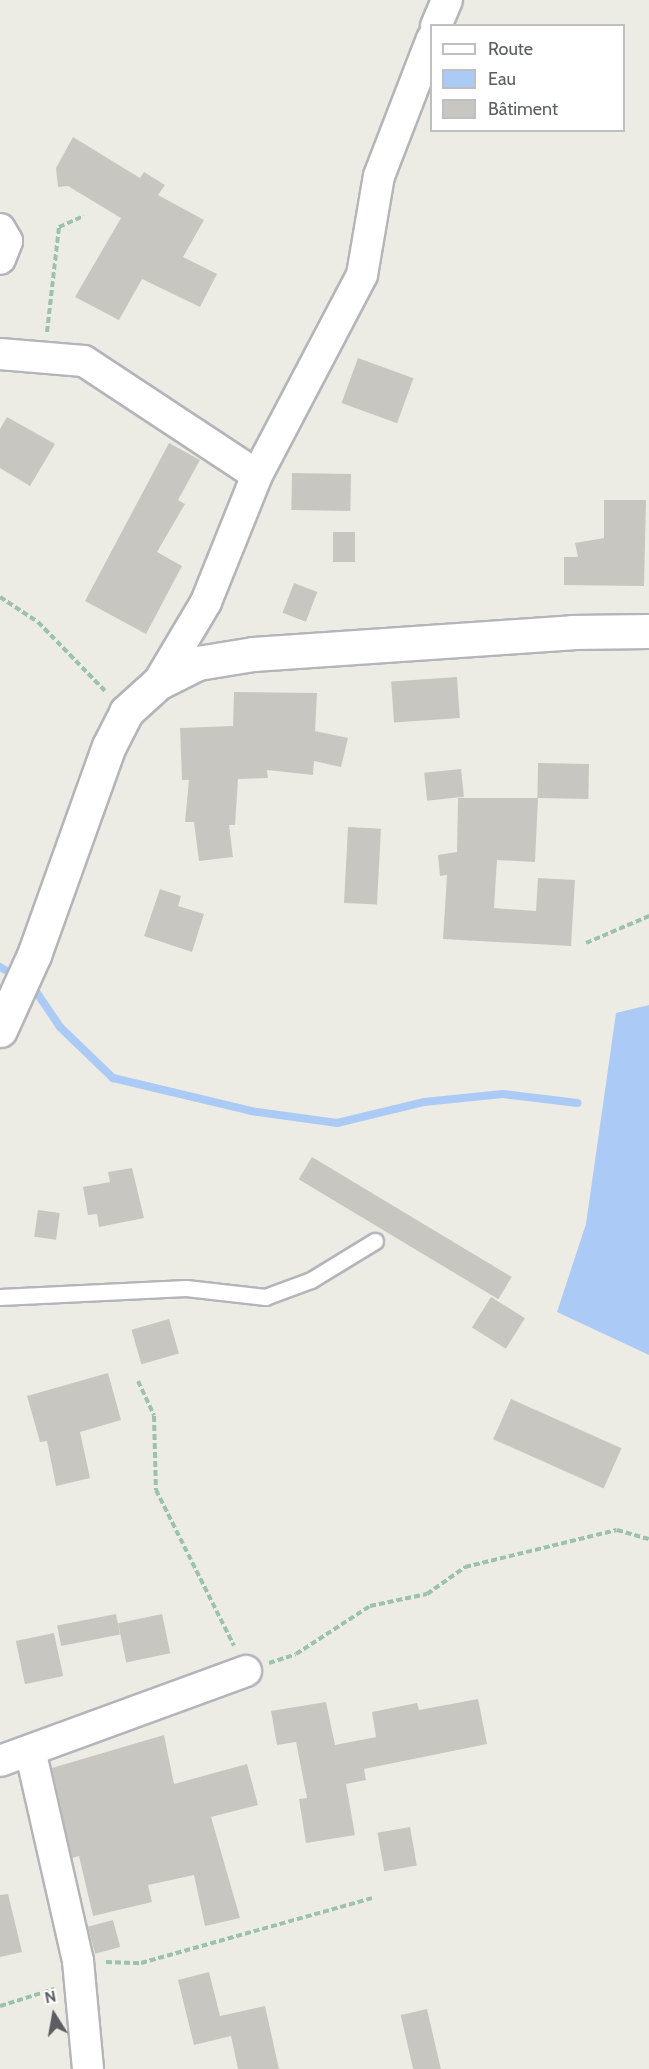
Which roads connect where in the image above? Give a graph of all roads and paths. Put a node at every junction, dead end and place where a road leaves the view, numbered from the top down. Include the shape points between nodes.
1 (447, 0) edge
2 (437, 24) edge
3 (430, 44) edge
4 (84, 216) dead end
5 (0, 229) edge
6 (0, 259) edge
7 (0, 354) edge
8 (47, 359) junction
9 (257, 475) junction
10 (0, 597) edge
11 (649, 631) edge
12 (158, 682) junction
13 (126, 712) junction
14 (649, 916) edge
15 (586, 943) dead end
16 (0, 1030) edge
17 (375, 1241) dead end
18 (0, 1297) edge
19 (138, 1381) dead end
20 (649, 1539) edge
21 (246, 1671) junction
22 (31, 1754) junction
23 (0, 1761) edge
24 (372, 1898) dead end
25 (78, 1969) junction
26 (0, 2006) edge
27 (88, 2069) edge

1 - 2 street
3 - 9 street via 380,176 362,275
4 - 8 path via 59,227 46,310
5 - 6 street via 8,241
7 - 8 street
8 - 9 street via 84,361
9 - 12 street via 206,602
10 - 13 path via 38,622
11 - 12 street via 572,632 254,654 198,663
12 - 13 street
13 - 16 street via 109,746 34,955
14 - 15 path
17 - 18 lane via 311,1280 265,1297 186,1288
19 - 21 path via 154,1416 156,1491
20 - 21 path via 618,1530 465,1567 427,1594 370,1606 296,1654
21 - 22 street
22 - 23 street
22 - 25 street
24 - 25 path via 141,1963
25 - 26 path via 45,1994
25 - 27 street

